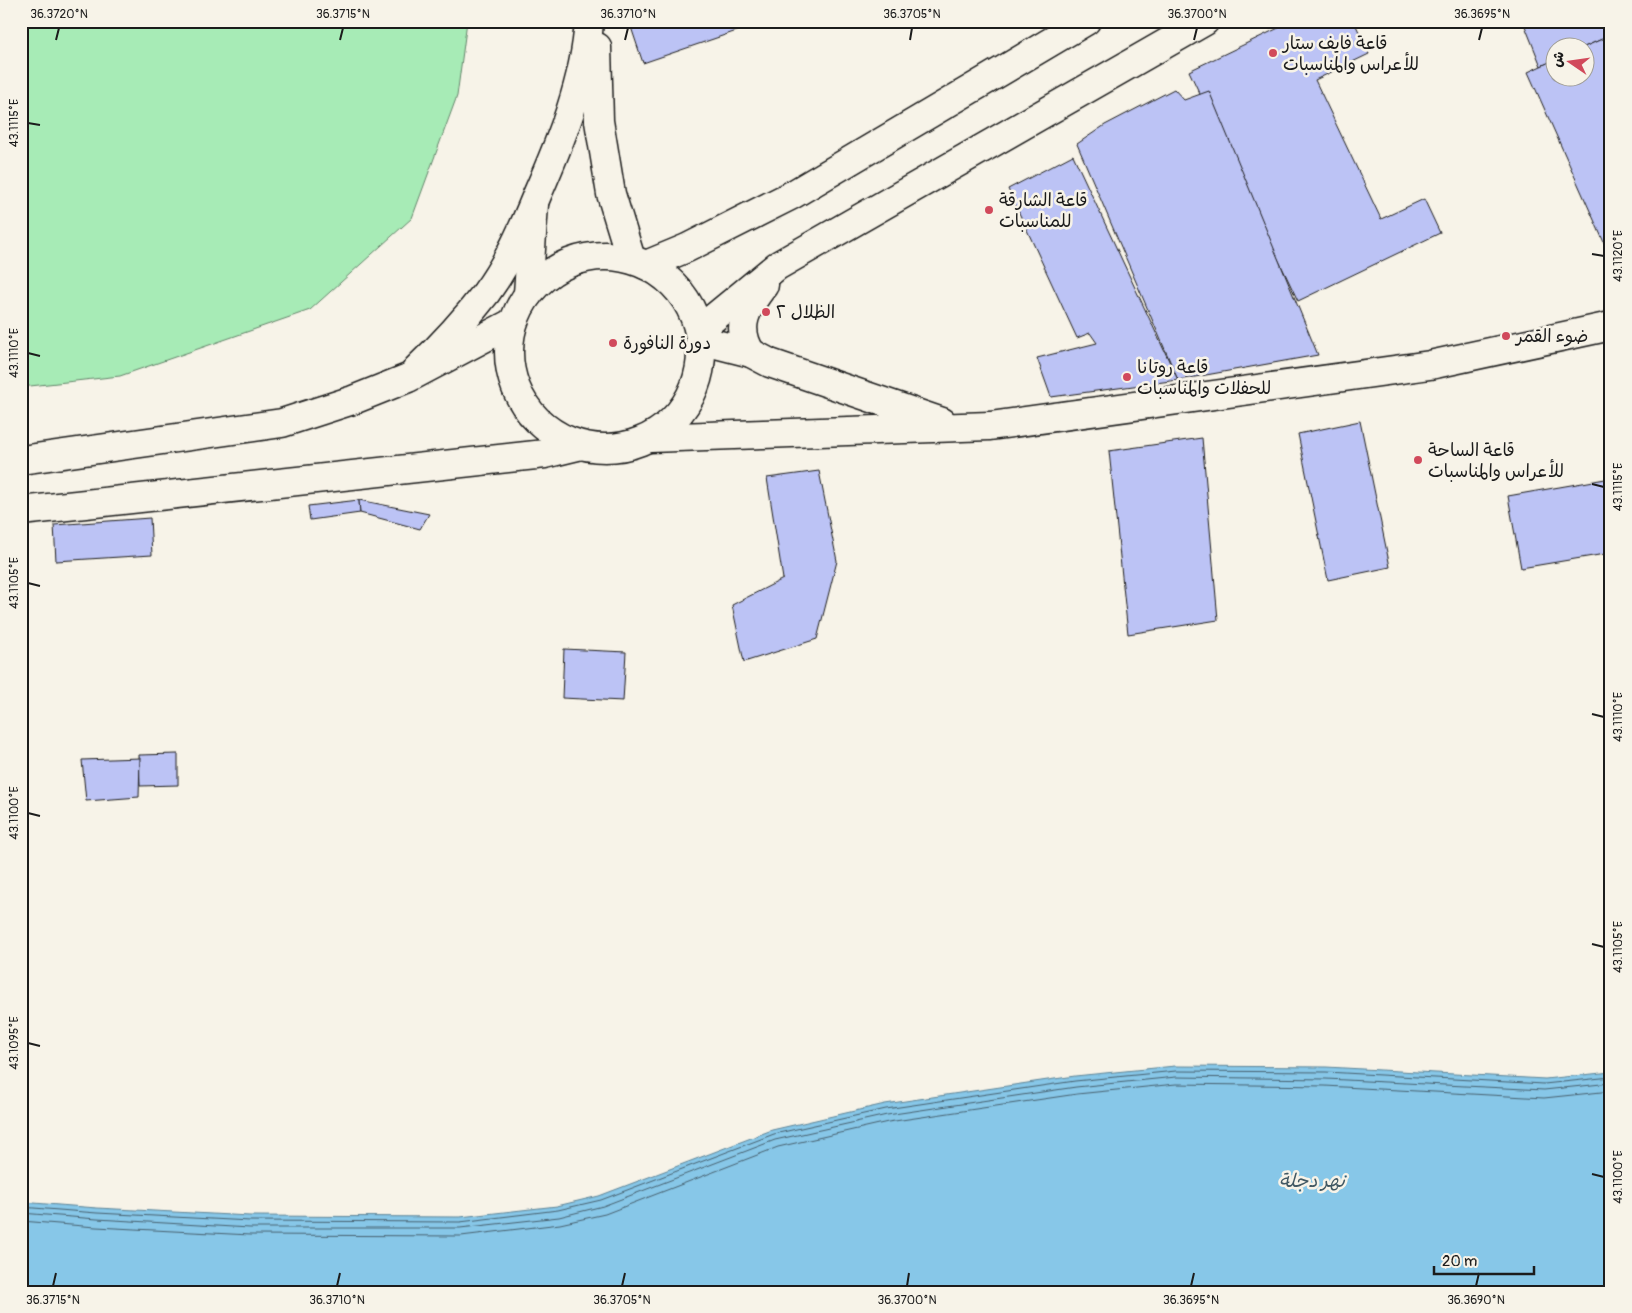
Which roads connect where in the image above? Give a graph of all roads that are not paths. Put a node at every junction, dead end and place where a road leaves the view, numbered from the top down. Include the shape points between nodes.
1 (589, 21) edge
2 (597, 21) edge
3 (1086, 21) edge
4 (1206, 21) edge
5 (534, 204) junction
6 (639, 262) junction
7 (777, 266) junction
8 (528, 294) junction
9 (512, 323) junction
10 (1611, 326) edge
11 (699, 335) junction
12 (751, 353) junction
13 (408, 378) junction
14 (958, 428) junction
15 (650, 438) junction
16 (578, 446) junction
17 (21, 460) edge
18 (21, 512) edge

1 - 5 main road via 577,93
2 - 6 main road via 600,121 611,194
3 - 6 main road via 792,195 687,248
4 - 7 main road
5 - 8 main road
5 - 13 main road via 517,242 486,292 446,341
6 - 8 main road via 602,255 574,261 548,274
6 - 11 main road via 670,281 688,303
7 - 11 main road
7 - 12 main road via 745,313 744,343
8 - 9 main road
9 - 13 main road
9 - 16 main road via 508,354 513,384 528,412 550,433
10 - 14 main road via 1430,365
11 - 12 main road
11 - 15 main road via 700,369 691,396 674,420
12 - 14 main road via 770,363
13 - 17 main road via 282,424
14 - 15 main road
15 - 16 main road via 627,447 603,450
16 - 18 main road via 545,454

